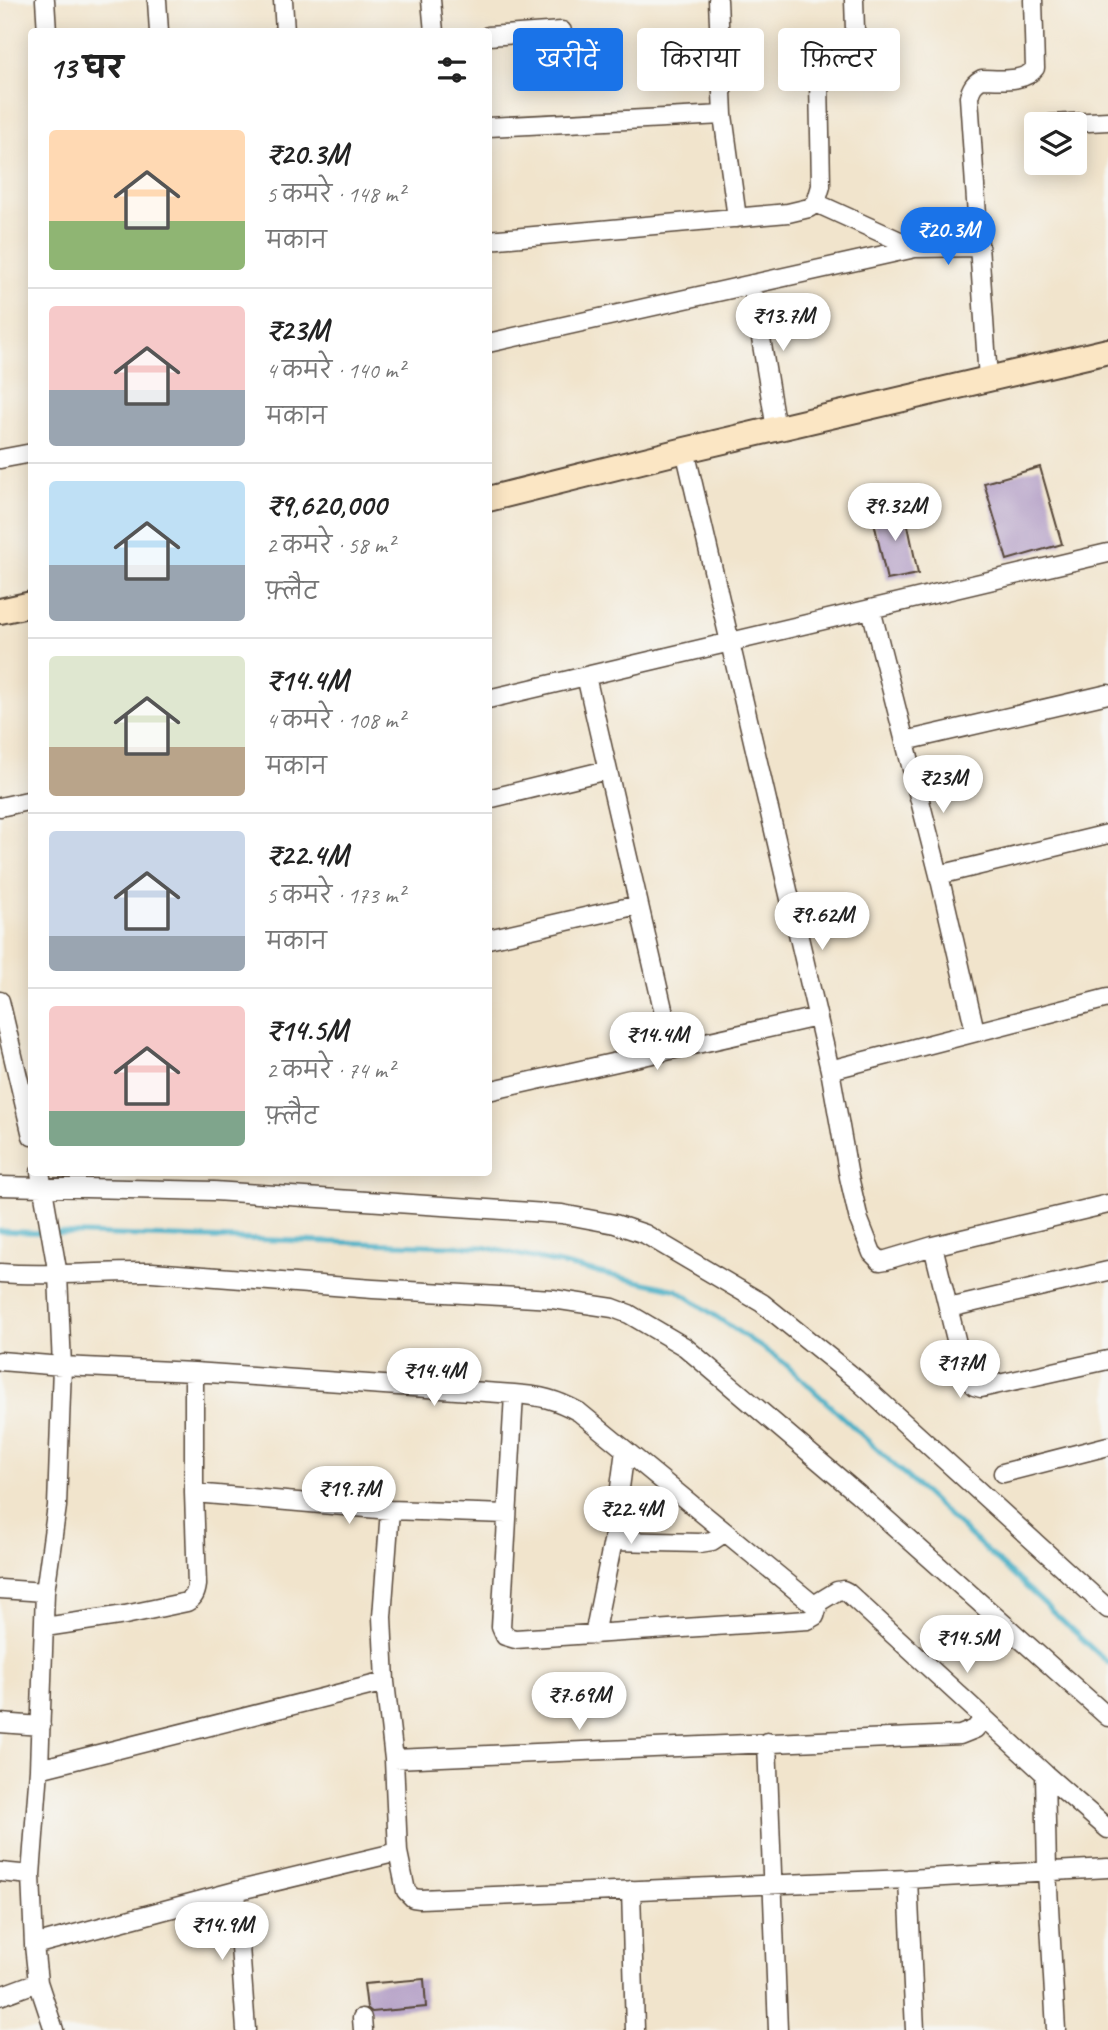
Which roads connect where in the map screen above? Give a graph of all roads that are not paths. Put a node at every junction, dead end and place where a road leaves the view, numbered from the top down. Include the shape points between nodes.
1 (45, 0) edge
2 (157, 0) edge
3 (283, 0) edge
4 (431, 0) edge
5 (718, 0) edge
6 (854, 0) edge
7 (1033, 0) edge
8 (47, 28) edge
9 (159, 28) edge
10 (285, 28) edge
11 (434, 28) edge
12 (513, 34) edge
13 (492, 36) edge
14 (723, 115) junction
15 (1108, 121) edge
16 (1087, 122) edge
17 (492, 127) edge
18 (816, 203) junction
19 (737, 218) junction
20 (492, 240) edge
21 (979, 247) junction
22 (915, 248) junction
23 (752, 284) junction
24 (492, 342) edge
25 (1108, 351) edge
26 (988, 379) junction
27 (776, 429) junction
28 (685, 450) junction
29 (28, 454) edge
30 (0, 459) edge
31 (492, 494) edge
32 (1108, 553) edge
33 (28, 605) edge
34 (871, 609) junction
35 (0, 611) edge
36 (730, 642) junction
37 (586, 676) junction
38 (1108, 694) edge
39 (492, 698) edge
40 (905, 741) junction
41 (607, 770) junction
42 (492, 798) edge
43 (28, 801) edge
44 (0, 807) edge
45 (1108, 834) edge
46 (939, 876) junction
47 (638, 905) junction
48 (492, 938) edge
49 (1108, 998) edge
50 (0, 1001) edge
51 (817, 1017) junction
52 (975, 1031) junction
53 (673, 1048) junction
54 (830, 1070) junction
55 (492, 1090) edge
56 (28, 1110) edge
57 (0, 1186) edge
58 (43, 1186) edge
59 (1108, 1204) edge
60 (933, 1246) junction
61 (57, 1270) junction
62 (1108, 1271) edge
63 (0, 1273) edge
64 (949, 1308) junction
65 (1108, 1360) edge
66 (0, 1361) edge
67 (62, 1366) junction
68 (194, 1372) junction
69 (514, 1394) junction
70 (1108, 1446) edge
71 (625, 1450) junction
72 (1003, 1473) dead end
73 (194, 1493) junction
74 (390, 1510) junction
75 (507, 1514) junction
76 (724, 1533) junction
77 (613, 1541) junction
78 (0, 1589) edge
79 (45, 1592) junction
80 (814, 1605) junction
81 (1108, 1609) edge
82 (44, 1627) junction
83 (594, 1634) junction
84 (385, 1682) junction
85 (1108, 1717) edge
86 (984, 1718) junction
87 (0, 1723) edge
88 (41, 1726) junction
89 (767, 1742) junction
90 (394, 1759) junction
91 (39, 1769) junction
92 (1045, 1774) junction
93 (1108, 1829) edge
94 (398, 1852) junction
95 (1108, 1868) edge
96 (1047, 1871) junction
97 (0, 1872) edge
98 (31, 1875) junction
99 (908, 1879) junction
100 (773, 1884) junction
101 (631, 1890) junction
102 (236, 1891) junction
103 (34, 1945) junction
104 (38, 1982) junction
105 (0, 1996) edge
106 (54, 2030) edge
107 (246, 2030) edge
108 (635, 2030) edge
109 (778, 2030) edge
110 (915, 2030) edge
111 (1056, 2030) edge

1 - 8 street
2 - 9 street
3 - 10 street
4 - 11 street
5 - 14 street
6 - 18 street via 856,59 825,71 819,80 821,186
7 - 21 street via 1035,68 1025,78 982,79 969,97
12 - 13 street
14 - 17 street
14 - 19 street
15 - 16 street
18 - 19 street via 799,211
18 - 22 street
19 - 20 street
21 - 22 street
21 - 26 street
22 - 23 street
23 - 24 street
23 - 27 street
25 - 26 main road
26 - 27 main road
27 - 28 main road
28 - 31 main road
28 - 36 street
29 - 30 street
32 - 34 street
33 - 35 main road
34 - 36 street
34 - 40 street
36 - 37 street
36 - 51 street
37 - 39 street
37 - 41 street
38 - 40 street
40 - 46 street
41 - 42 street
41 - 47 street
43 - 44 street
45 - 46 street
46 - 52 street
47 - 48 street
47 - 53 street
49 - 52 street
50 - 56 street
51 - 53 street
51 - 54 street
52 - 54 street
53 - 55 street
54 - 60 street via 849,1177 872,1253 880,1261
57 - 58 street
58 - 61 street
58 - 81 street via 214,1191 537,1212 615,1224 645,1234 762,1304 856,1379
59 - 60 street
60 - 64 street
61 - 63 street
61 - 67 street
61 - 85 street via 152,1272 553,1300 629,1314 685,1347
62 - 64 street
64 - 65 street via 964,1376 974,1386
66 - 67 street
67 - 68 street
67 - 79 street via 57,1506
68 - 69 street
68 - 73 street
69 - 71 street via 558,1401 579,1412
69 - 75 street
70 - 72 street
71 - 76 street
71 - 77 street
73 - 74 street
73 - 82 street via 197,1585 192,1598 125,1615
74 - 75 street
74 - 84 street via 383,1617
75 - 83 street via 502,1632 515,1639
76 - 77 street via 700,1543
76 - 80 street
77 - 83 street
78 - 79 street
79 - 82 street
80 - 83 street via 815,1616 808,1620
80 - 86 street via 845,1591
82 - 88 street
84 - 90 street
84 - 91 street
86 - 89 street via 975,1729 960,1735
86 - 92 street
87 - 88 street
88 - 91 street
89 - 90 street
89 - 100 street
90 - 94 street
91 - 98 street
92 - 93 street
92 - 96 street
94 - 101 street via 406,1891 420,1899
94 - 102 street
95 - 96 street
96 - 99 street
96 - 111 street
97 - 98 street
98 - 103 street
99 - 100 street
99 - 110 street
100 - 101 street
100 - 109 street
101 - 108 street
102 - 103 street
102 - 107 street
103 - 104 street
104 - 105 street
104 - 106 street

